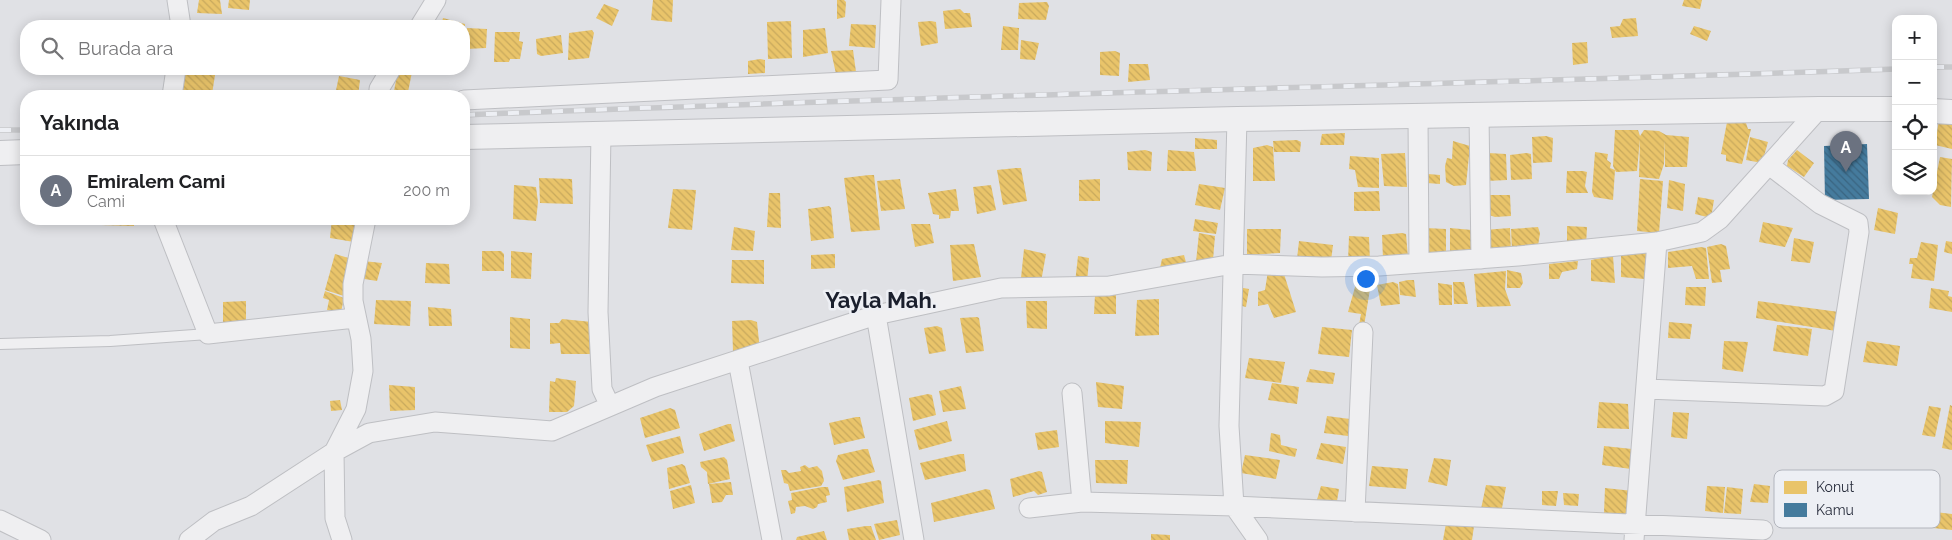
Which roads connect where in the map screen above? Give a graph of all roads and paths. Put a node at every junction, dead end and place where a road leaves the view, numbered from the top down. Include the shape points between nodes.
1 (177, 0) edge
2 (436, 0) edge
3 (892, 0) edge
4 (180, 20) edge
5 (424, 20) edge
6 (175, 75) edge
7 (388, 75) edge
8 (173, 90) edge
9 (380, 90) edge
10 (470, 100) edge
11 (1819, 109) junction
12 (1892, 109) edge
13 (1937, 111) edge
14 (1952, 112) edge
15 (1480, 115) junction
16 (1418, 116) junction
17 (1237, 119) junction
18 (601, 133) junction
19 (470, 137) edge
20 (20, 152) edge
21 (0, 153) edge
22 (1769, 165) junction
23 (165, 225) edge
24 (365, 225) edge
25 (1657, 242) junction
26 (1481, 259) junction
27 (1419, 263) junction
28 (1233, 264) junction
29 (876, 315) junction
30 (355, 318) junction
31 (1363, 332) dead end
32 (208, 334) junction
33 (0, 344) edge
34 (738, 361) junction
35 (1646, 389) junction
36 (1072, 393) dead end
37 (610, 406) junction
38 (334, 452) junction
39 (1082, 502) junction
40 (1234, 506) junction
41 (1028, 508) dead end
42 (1355, 512) junction
43 (0, 520) edge
44 (1763, 530) dead end
45 (1635, 532) edge
46 (41, 540) edge
47 (189, 540) edge
48 (342, 540) edge
49 (772, 540) edge
50 (914, 540) edge
51 (1258, 540) edge

1 - 4 street
2 - 5 street
3 - 10 street via 888,80
6 - 8 street
7 - 9 street
11 - 12 street
11 - 15 street
11 - 22 street
13 - 14 street
15 - 16 street
15 - 26 street
16 - 17 street
16 - 27 street
17 - 18 street
17 - 28 street
18 - 19 street
18 - 37 street via 598,312 602,389
20 - 21 street
22 - 25 street via 1720,219 1702,232
22 - 35 street via 1820,204 1858,223 1834,391 1825,396
23 - 32 street
24 - 30 street via 353,284
25 - 26 street
25 - 35 street
26 - 27 street
27 - 28 street via 1322,267
28 - 29 street via 1109,286 1000,288
28 - 40 street via 1229,426
29 - 34 street
29 - 50 street
30 - 32 street
30 - 38 street via 361,340 363,371 356,409
31 - 42 street
32 - 33 lane
34 - 37 street
34 - 49 street
35 - 45 street
36 - 39 street
37 - 38 street via 552,431 435,422 369,433
38 - 47 street via 251,506 214,521
38 - 48 street via 335,518
39 - 40 street
39 - 41 street
40 - 42 street
40 - 51 street
42 - 45 street
43 - 46 street
44 - 45 street

